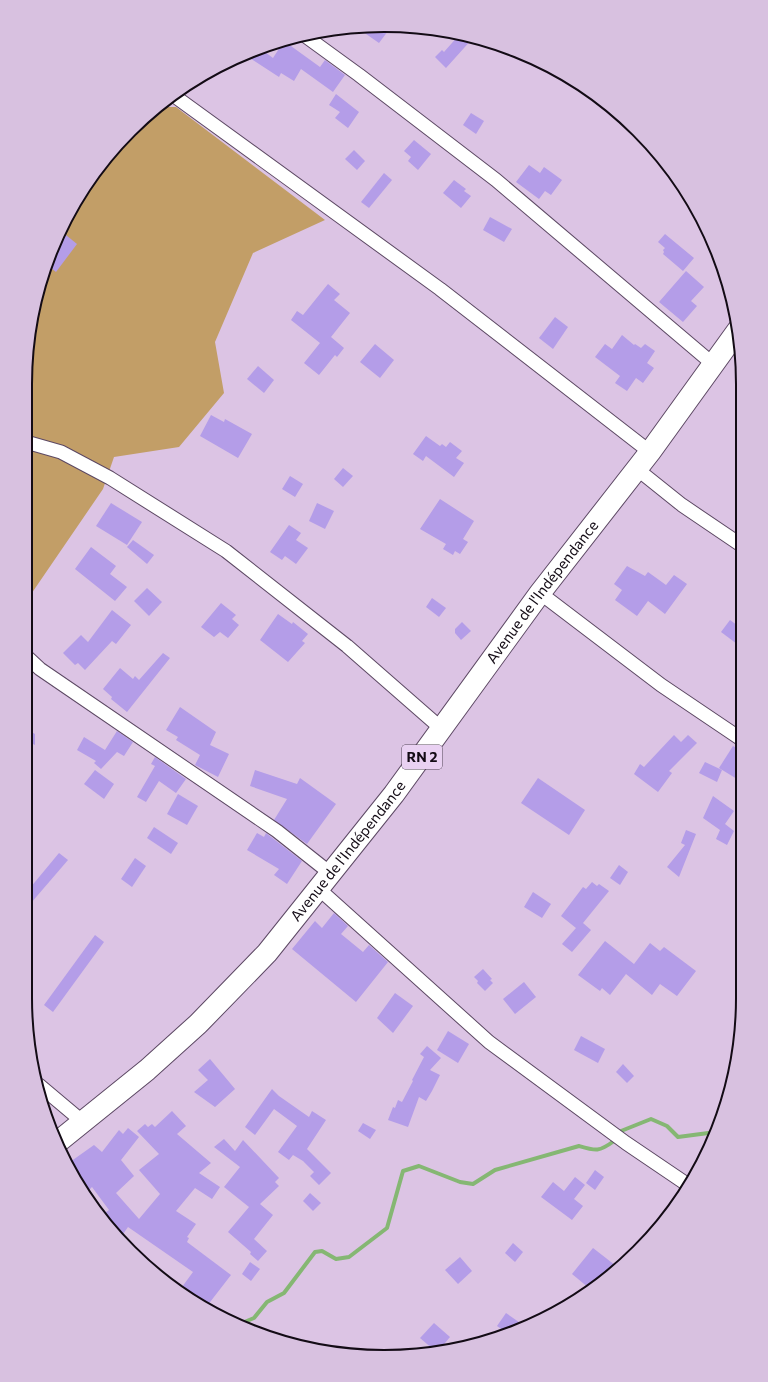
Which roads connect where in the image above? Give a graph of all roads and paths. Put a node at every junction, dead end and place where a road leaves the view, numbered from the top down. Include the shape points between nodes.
1 (311, 40) edge
2 (176, 100) edge
3 (733, 337) edge
4 (713, 364) junction
5 (32, 444) edge
6 (650, 452) junction
7 (636, 469) junction
8 (736, 542) edge
9 (540, 593) junction
10 (32, 662) edge
11 (442, 730) junction
12 (736, 736) edge
13 (325, 881) junction
14 (44, 1089) edge
15 (83, 1122) junction
16 (62, 1139) edge
17 (684, 1182) edge

1 - 4 street via 496,180
2 - 6 street via 440,289
3 - 4 main road, Avenue de l'Indépendance / RN 2
4 - 6 main road, Avenue de l'Indépendance / RN 2
5 - 11 street via 61,452 110,478 226,552 347,646
6 - 7 main road, Avenue de l'Indépendance / RN 2
7 - 8 street via 682,505
7 - 9 main road, Avenue de l'Indépendance / RN 2
9 - 11 main road, Avenue de l'Indépendance / RN 2
9 - 12 street via 661,685
10 - 13 street via 277,831
11 - 13 main road, Avenue de l'Indépendance / RN 2
13 - 15 main road, Avenue de l'Indépendance / RN 2 via 267,953 198,1024
13 - 17 street via 490,1042 626,1143
14 - 15 street
15 - 16 main road, Avenue de l'Indépendance / RN 2

